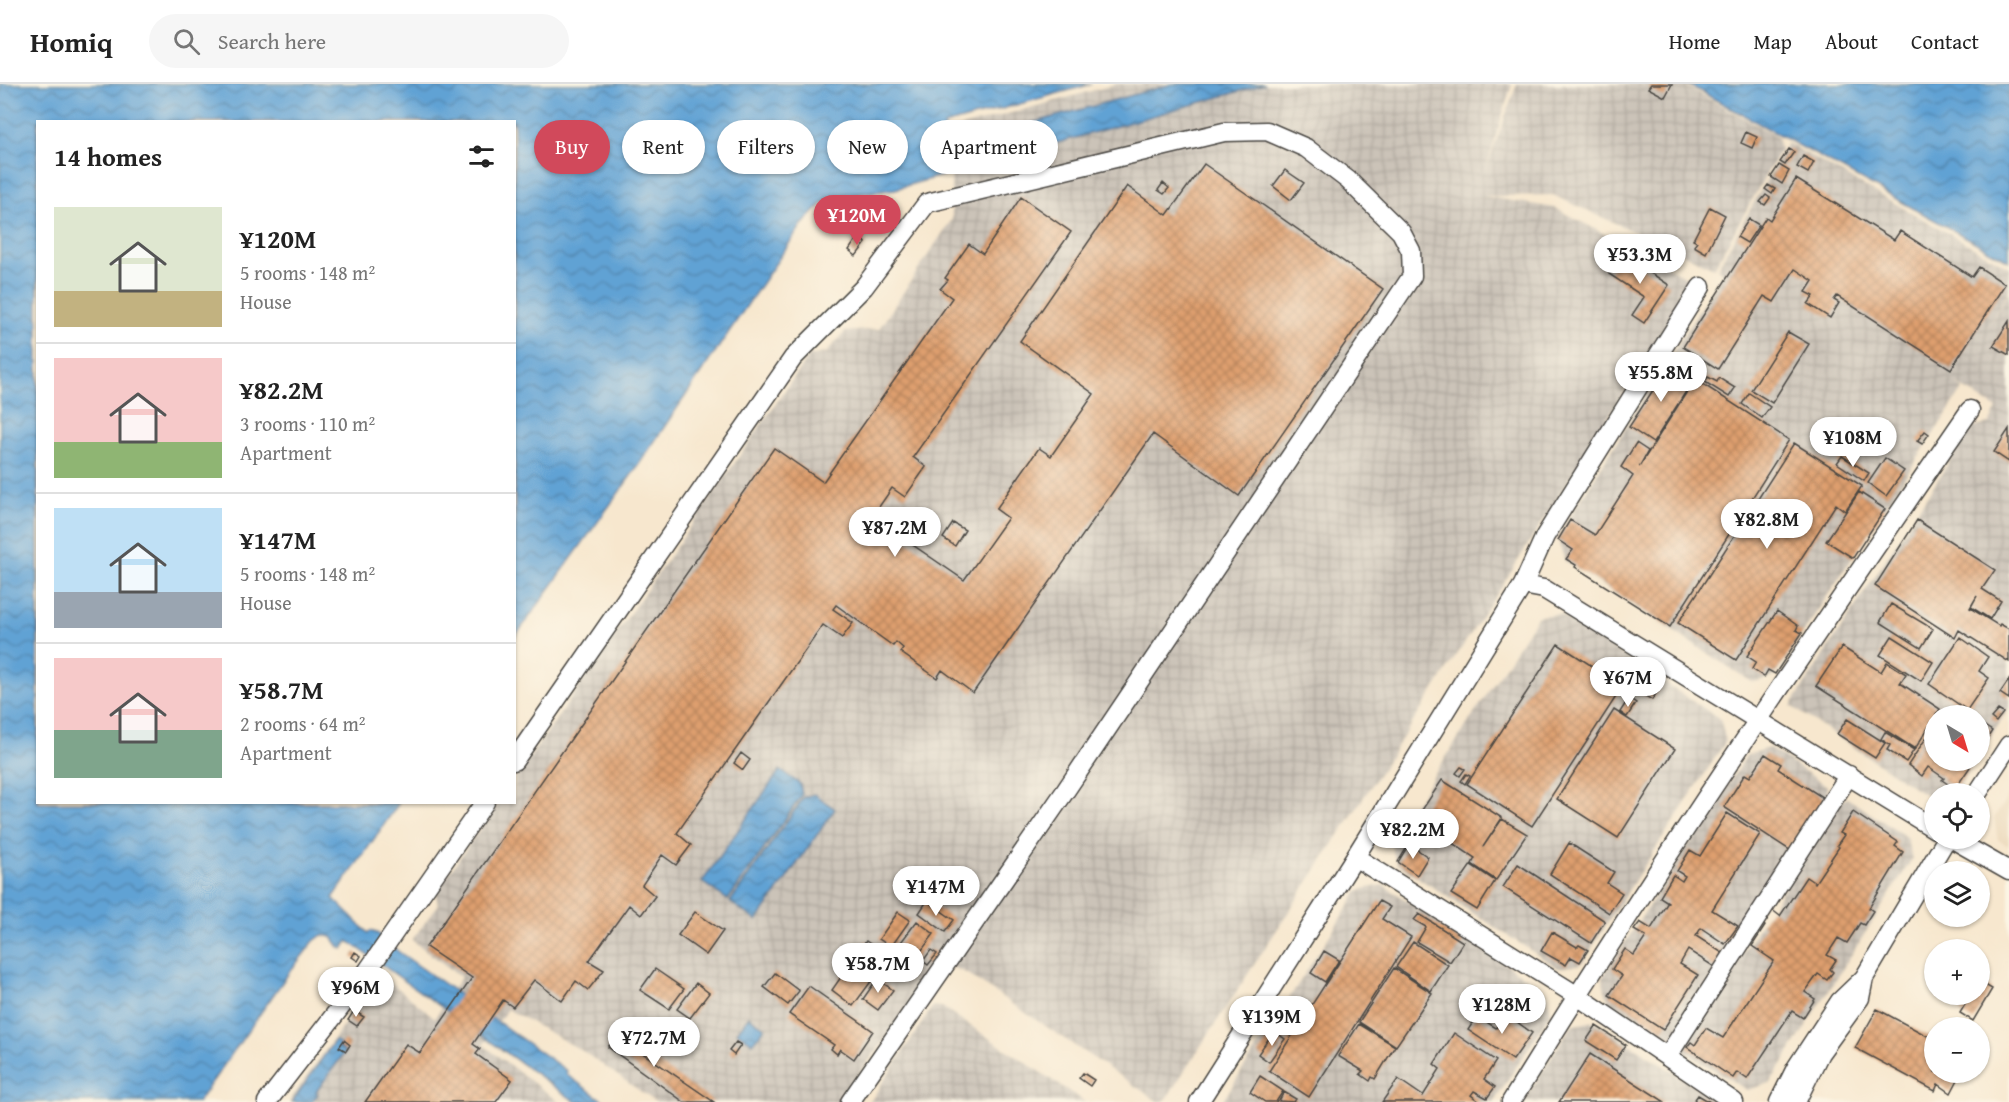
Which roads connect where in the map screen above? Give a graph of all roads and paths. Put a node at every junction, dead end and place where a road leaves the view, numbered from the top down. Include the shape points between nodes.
1 (1701, 287) dead end
2 (1970, 410) dead end
3 (1523, 585) junction
4 (1758, 719) junction
5 (2009, 744) edge
6 (516, 758) edge
7 (1849, 775) junction
8 (1984, 783) edge
9 (484, 804) edge
10 (1924, 822) edge
11 (1942, 849) edge
12 (1969, 849) edge
13 (1355, 857) junction
14 (2009, 871) edge
15 (1863, 978) junction
16 (1576, 995) junction
17 (1667, 1057) junction
18 (267, 1102) edge
19 (850, 1102) edge
20 (1199, 1102) edge
21 (1510, 1102) edge
22 (1734, 1102) edge
23 (1779, 1102) edge
24 (1796, 1102) edge

1 - 3 street via 1545,536
2 - 4 street
3 - 4 street via 1545,589
3 - 13 street
4 - 7 street
4 - 16 street
5 - 8 street
6 - 19 street via 793,358 864,287 927,203 1224,132 1267,131 1306,148 1348,180 1401,232 1411,251 1412,276 1066,790
7 - 10 street
7 - 17 street
9 - 18 street via 357,986
11 - 15 street
12 - 14 street
13 - 16 street
13 - 20 street
15 - 23 street via 1840,1001 1796,1068
15 - 24 street via 1860,998 1820,1053
16 - 17 street
16 - 21 street
17 - 22 street

